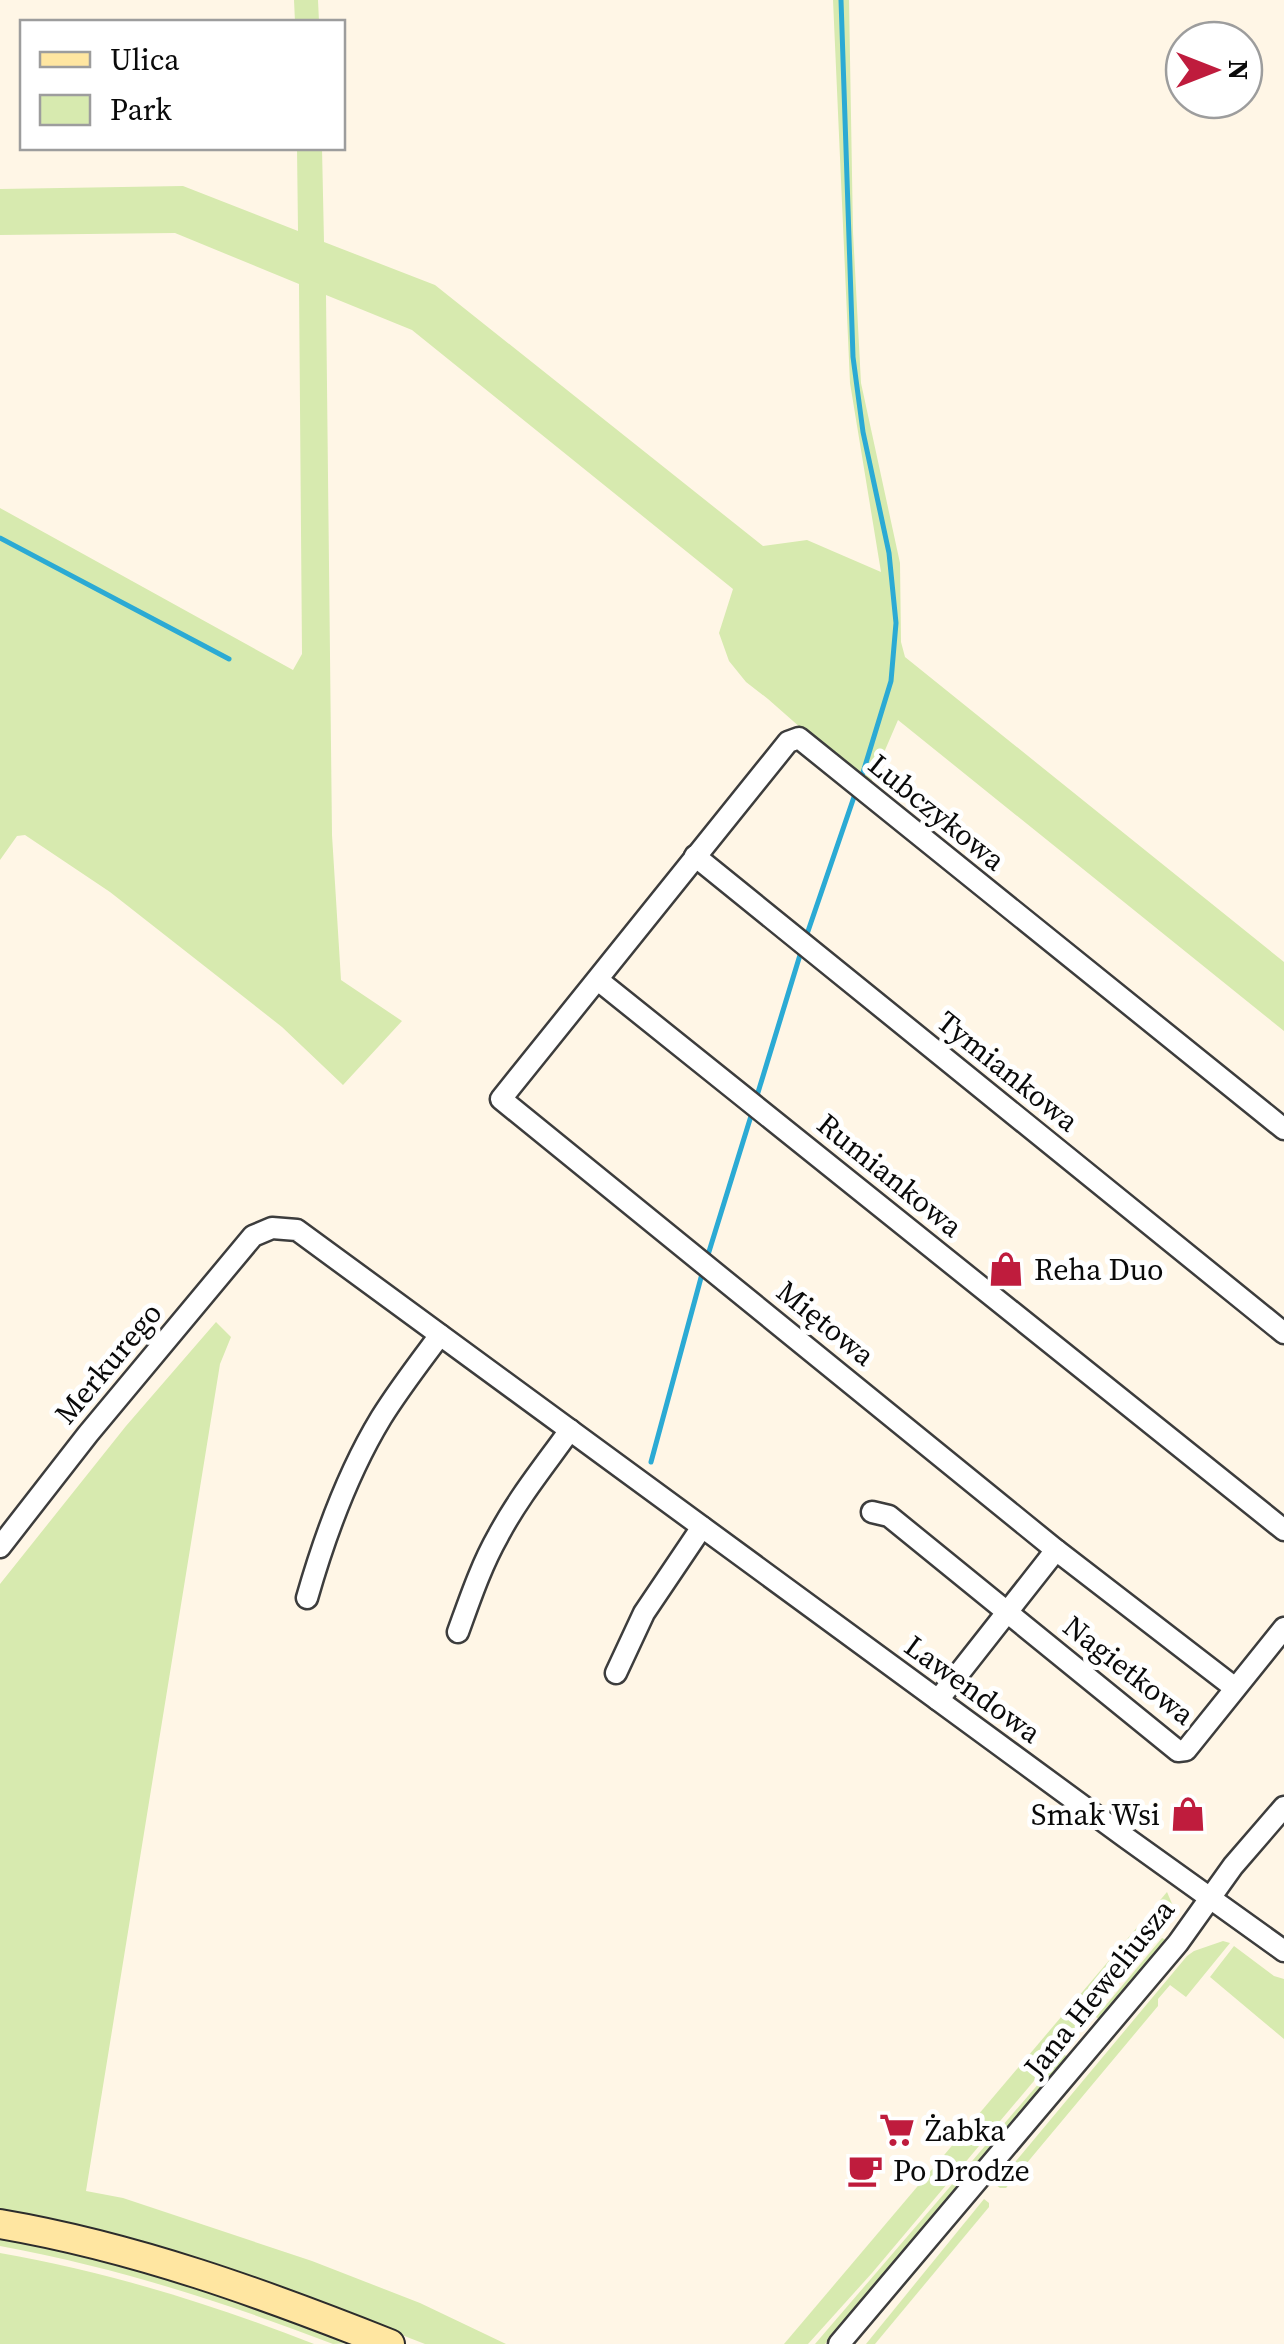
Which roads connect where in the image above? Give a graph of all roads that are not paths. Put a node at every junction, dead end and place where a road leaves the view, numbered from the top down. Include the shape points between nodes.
1 (695, 856) junction
2 (598, 980) junction
3 (1284, 1129) edge
4 (272, 1228) joint
5 (1284, 1333) edge
6 (440, 1335) junction
7 (570, 1430) junction
8 (872, 1512) dead end
9 (702, 1527) junction
10 (1284, 1530) edge
11 (0, 1548) edge
12 (1056, 1550) junction
13 (307, 1598) dead end
14 (1008, 1611) junction
15 (1284, 1628) edge
16 (458, 1632) dead end
17 (616, 1673) dead end
18 (1235, 1688) junction
19 (938, 1700) junction
20 (1284, 1807) edge
21 (1210, 1898) junction
22 (1284, 1951) edge
23 (0, 2224) edge
24 (390, 2344) edge
25 (839, 2344) edge

1 - 2 street, Lubczykowa
1 - 3 street, Lubczykowa via 788,742 799,738
1 - 5 street, Tymiankowa
2 - 10 street, Rumiankowa
2 - 12 street, Miętowa via 502,1100
4 - 6 street, Lawendowa via 297,1230
4 - 11 street, Merkurego via 253,1236
6 - 7 street, Lawendowa
6 - 13 street via 381,1418 346,1484
7 - 9 street, Lawendowa
7 - 16 street via 496,1537
8 - 14 street, Nagietkowa via 889,1516
9 - 17 street via 644,1613
9 - 19 street, Lawendowa
12 - 14 street
12 - 18 street, Miętowa
14 - 18 street, Nagietkowa via 1178,1751 1186,1750
14 - 19 street
15 - 18 street, Nagietkowa
19 - 21 street, Lawendowa
20 - 21 street, Jana Heweliusza
21 - 22 street, Lawendowa
21 - 25 street, Jana Heweliusza
23 - 24 main road via 211,2277

